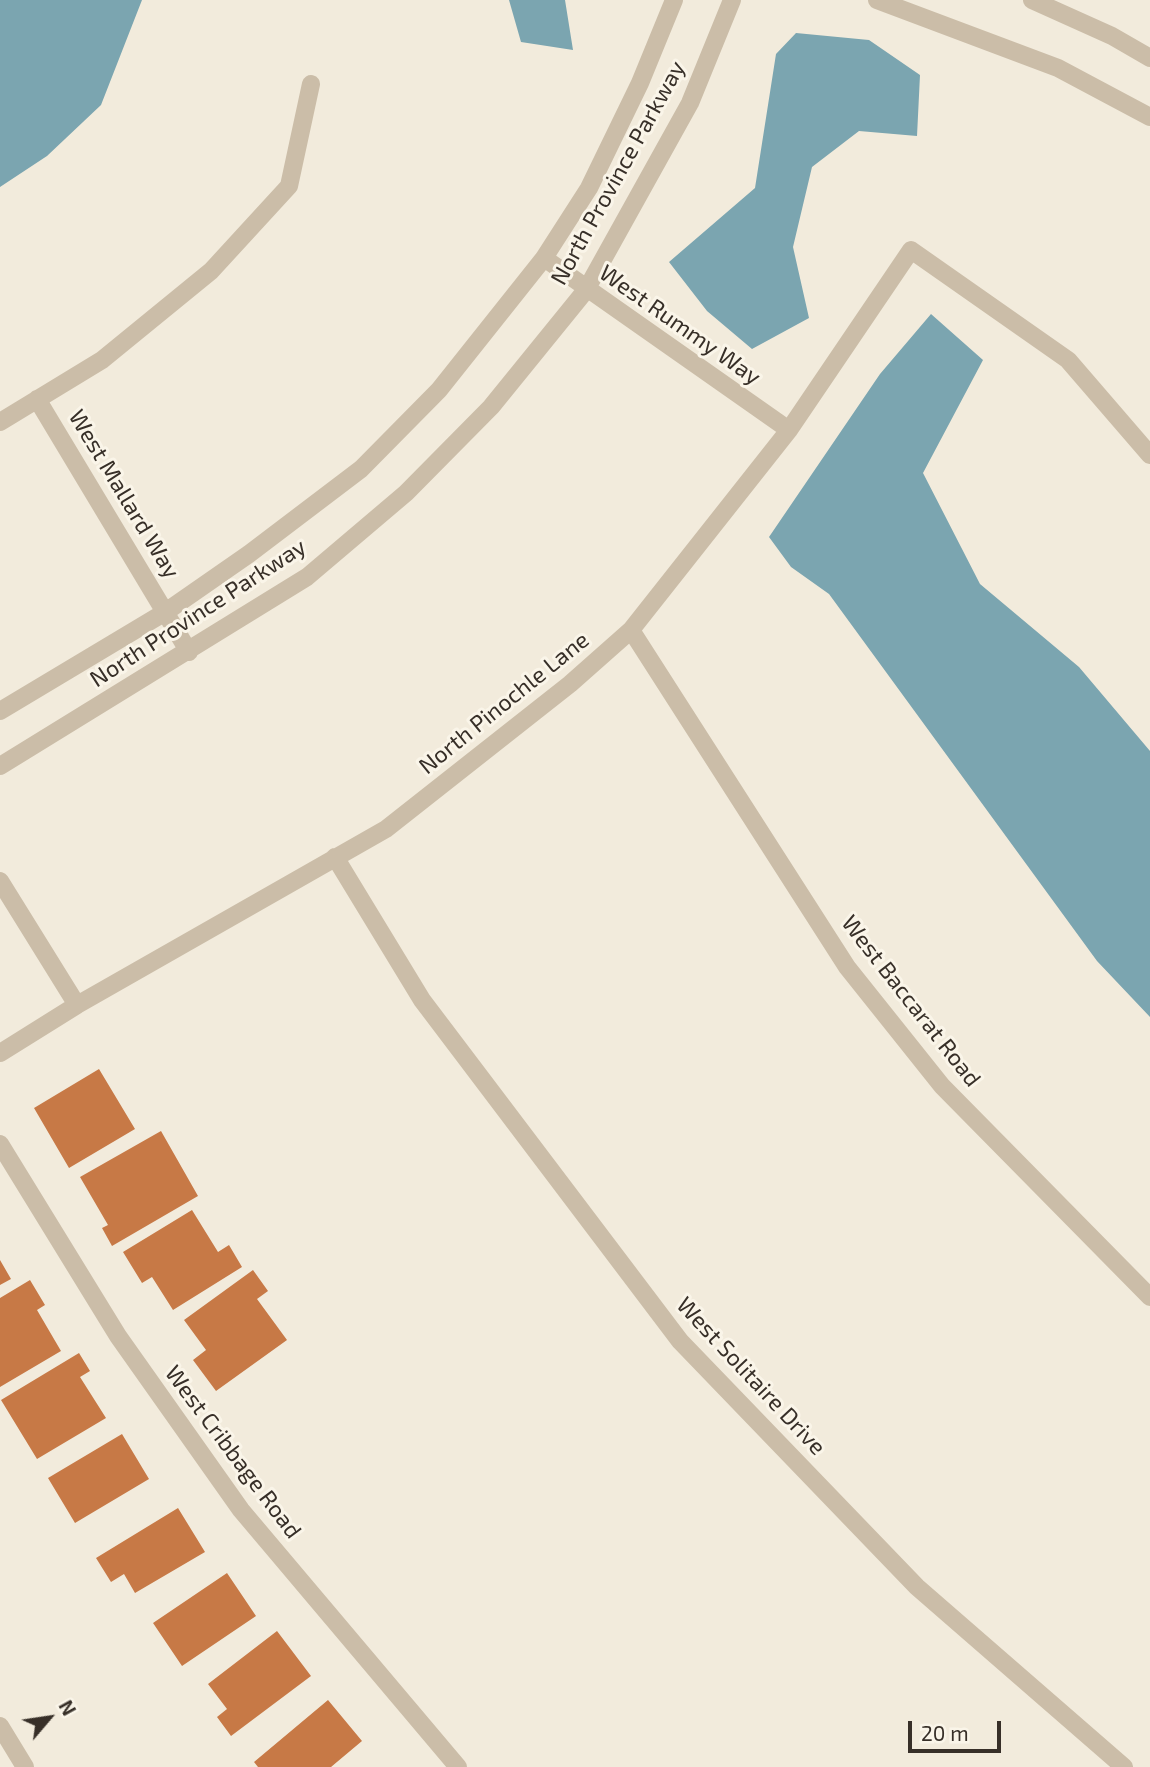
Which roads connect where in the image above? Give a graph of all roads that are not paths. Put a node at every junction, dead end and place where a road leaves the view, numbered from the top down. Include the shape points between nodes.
1 (674, 0) edge
2 (732, 0) edge
3 (877, 0) edge
4 (1032, 0) edge
5 (1150, 58) edge
6 (311, 83) dead end
7 (1150, 117) edge
8 (544, 258) junction
9 (586, 290) junction
10 (37, 399) junction
11 (0, 422) edge
12 (789, 430) junction
13 (1150, 455) edge
14 (167, 611) junction
15 (631, 630) junction
16 (189, 652) junction
17 (0, 711) edge
18 (0, 766) edge
19 (335, 857) junction
20 (0, 881) edge
21 (76, 1005) junction
22 (0, 1053) edge
23 (0, 1144) edge
24 (1150, 1297) edge
25 (0, 1726) edge
26 (25, 1767) edge
27 (458, 1767) edge
28 (1124, 1767) edge

1 - 8 street, North Province Parkway via 589,188
2 - 9 street, North Province Parkway via 690,103
3 - 7 street via 1058,68
4 - 5 street
6 - 10 street via 289,186 211,271 102,360
8 - 9 street, West Rummy Way
8 - 14 street, North Province Parkway via 439,390 361,468
9 - 12 street, West Rummy Way
9 - 16 street, North Province Parkway via 491,407 406,493 307,577
10 - 11 street
10 - 14 street, West Mallard Way
12 - 13 street, North Pinochle Lane via 911,250 1068,360
12 - 15 street, North Pinochle Lane
14 - 16 street, West Mallard Way
14 - 17 street, North Province Parkway
15 - 19 street, North Pinochle Lane via 386,829
15 - 24 street, West Baccarat Road via 847,967 942,1086
16 - 18 street, North Province Parkway
19 - 21 street, North Pinochle Lane
19 - 28 street, West Solitaire Drive via 422,1000 680,1341 917,1587
20 - 21 street
21 - 22 street, North Pinochle Lane
23 - 27 street, West Cribbage Road via 118,1336 241,1510
25 - 26 street

